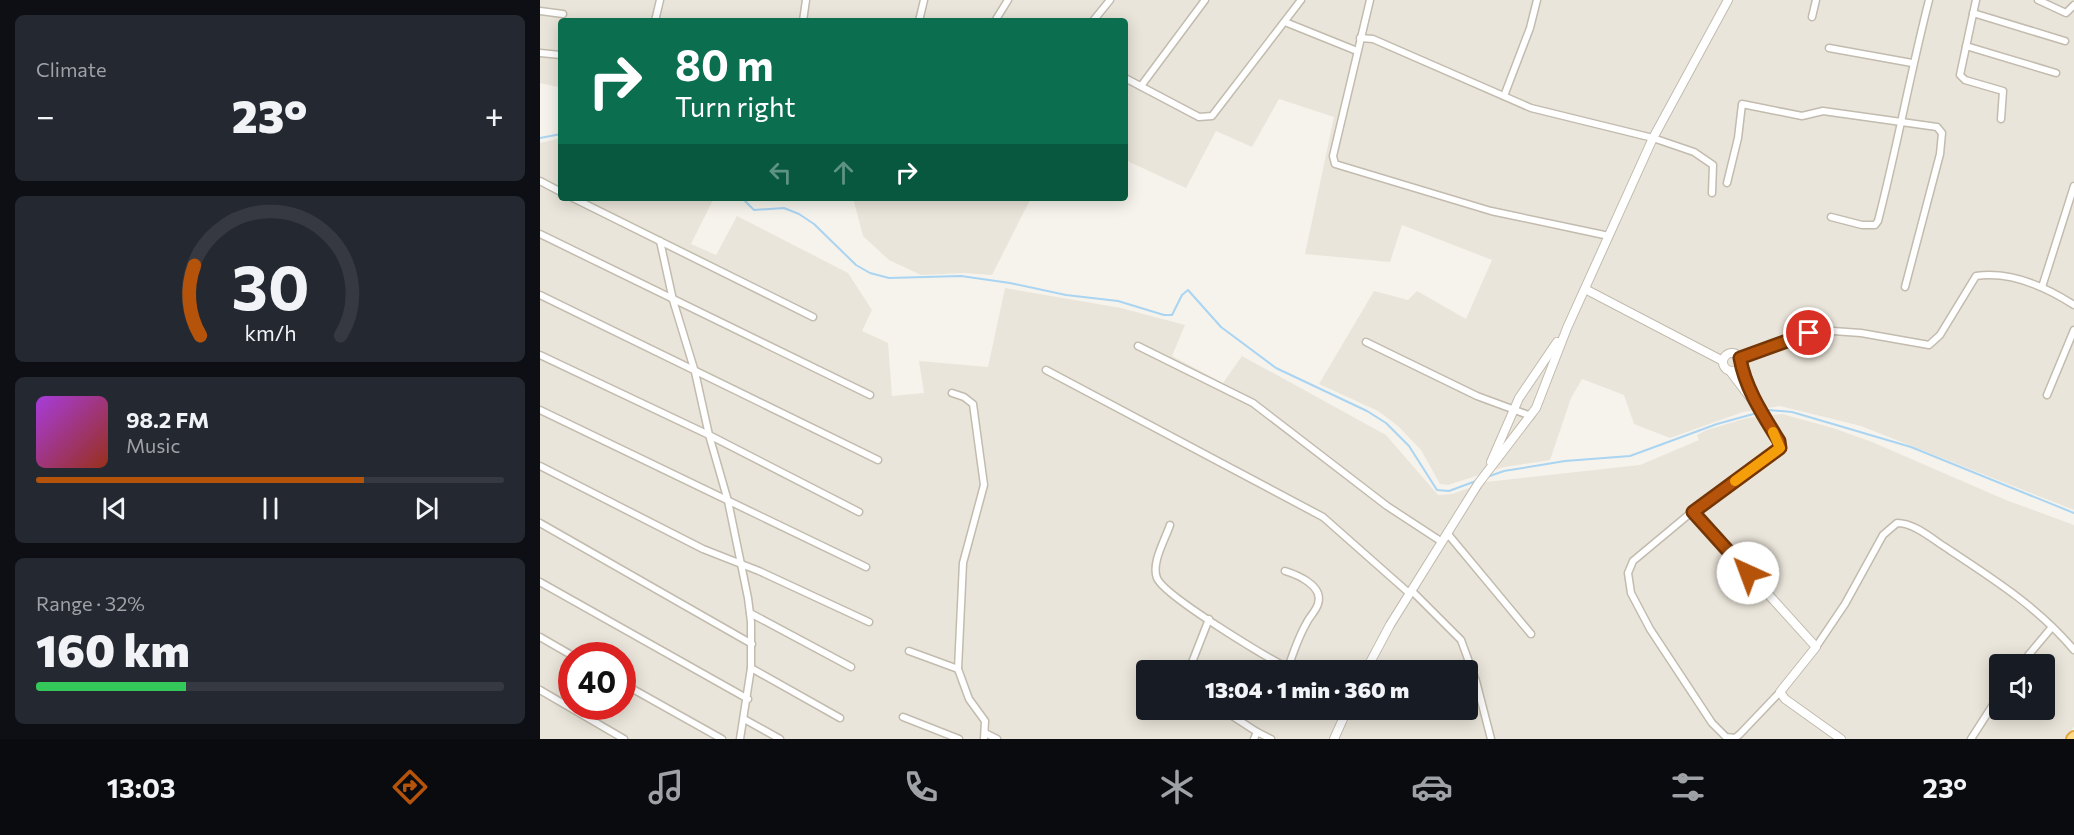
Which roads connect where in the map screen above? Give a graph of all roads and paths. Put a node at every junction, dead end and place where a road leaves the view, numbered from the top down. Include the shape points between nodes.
1 (660, 0) edge
2 (806, 0) edge
3 (924, 0) edge
4 (1008, 0) edge
5 (1110, 0) edge
6 (1205, 0) edge
7 (1301, 0) edge
8 (1370, 0) edge
9 (1537, 0) edge
10 (1728, 0) edge
11 (1816, 0) edge
12 (1929, 0) edge
13 (1976, 0) edge
14 (2038, 0) edge
15 (2074, 5) edge
16 (540, 11) edge
17 (1973, 13) junction
18 (563, 14) dead end
19 (1812, 17) dead end
20 (656, 18) edge
21 (803, 18) edge
22 (920, 18) edge
23 (997, 18) edge
24 (1095, 18) edge
25 (1285, 22) junction
26 (1360, 38) junction
27 (2065, 41) dead end
28 (1966, 46) junction
29 (1829, 48) dead end
30 (1357, 51) junction
31 (540, 53) edge
32 (558, 55) edge
33 (1912, 63) junction
34 (2056, 73) dead end
35 (1128, 80) edge
36 (1141, 86) junction
37 (1504, 96) junction
38 (2001, 119) dead end
39 (1902, 122) junction
40 (1653, 138) junction
41 (540, 181) edge
42 (1727, 183) dead end
43 (2074, 186) edge
44 (558, 190) edge
45 (1712, 193) dead end
46 (579, 201) edge
47 (1831, 217) dead end
48 (540, 234) edge
49 (1609, 236) junction
50 (660, 241) junction
51 (2042, 286) junction
52 (1905, 287) dead end
53 (1585, 289) junction
54 (540, 295) edge
55 (672, 300) junction
56 (2074, 305) edge
57 (813, 317) dead end
58 (1567, 328) junction
59 (2074, 330) edge
60 (1366, 342) dead end
61 (1138, 346) dead end
62 (540, 355) edge
63 (1723, 361) junction
64 (1740, 362) junction
65 (1046, 370) dead end
66 (1730, 371) junction
67 (695, 372) junction
68 (952, 393) dead end
69 (870, 395) dead end
70 (2048, 395) dead end
71 (1755, 404) junction
72 (540, 410) edge
73 (1513, 410) junction
74 (1531, 416) junction
75 (709, 435) junction
76 (878, 460) dead end
77 (540, 466) edge
78 (1489, 467) junction
79 (728, 501) junction
80 (859, 512) dead end
81 (1693, 512) junction
82 (540, 523) edge
83 (1170, 525) dead end
84 (1447, 533) junction
85 (1442, 542) junction
86 (742, 565) junction
87 (866, 567) dead end
88 (1285, 571) dead end
89 (540, 582) edge
90 (1410, 591) junction
91 (750, 613) junction
92 (1209, 619) junction
93 (869, 622) dead end
94 (2052, 627) junction
95 (1531, 634) dead end
96 (540, 637) edge
97 (752, 644) junction
98 (558, 647) edge
99 (1816, 647) junction
100 (2074, 650) edge
101 (909, 651) dead end
102 (2029, 654) edge
103 (1193, 660) edge
104 (1275, 660) edge
105 (1293, 660) edge
106 (1372, 660) edge
107 (851, 667) dead end
108 (751, 668) junction
109 (958, 669) junction
110 (540, 690) edge
111 (636, 691) edge
112 (1780, 692) junction
113 (748, 699) junction
114 (1989, 711) edge
115 (903, 717) dead end
116 (744, 718) junction
117 (840, 718) dead end
118 (1235, 720) edge
119 (1343, 720) edge
120 (985, 736) edge
121 (1255, 736) edge
122 (624, 739) edge
123 (722, 739) edge
124 (740, 739) edge
125 (780, 739) edge
126 (959, 739) edge
127 (997, 739) edge
128 (1271, 739) edge
129 (1334, 739) edge
130 (1491, 739) edge
131 (1841, 739) edge
132 (1971, 739) edge

1 - 20 street
2 - 21 street
3 - 22 street
4 - 23 street
5 - 24 street
6 - 36 street
7 - 25 street
8 - 26 street
9 - 37 street
10 - 40 street
11 - 19 street
12 - 33 street
13 - 17 street
14 - 15 street via 2066,13
16 - 18 street
17 - 27 street
17 - 28 street
25 - 30 street
25 - 36 street via 1212,116 1199,117
26 - 30 street
26 - 37 street via 1372,39
28 - 34 street
28 - 38 street via 1961,77 2003,91
29 - 33 street
30 - 49 street via 1333,156 1335,164 1491,211
31 - 32 street
33 - 39 street
35 - 36 street
37 - 40 street via 1557,117
39 - 42 street via 1823,111 1802,116 1742,104
39 - 47 street via 1875,225
39 - 52 street via 1937,127 1942,133
40 - 45 street via 1708,160 1713,165
40 - 49 street
41 - 44 street
43 - 51 street
46 - 50 street
48 - 55 street
49 - 53 street
50 - 55 street
50 - 57 street
51 - 56 street
51 - 64 street via 1999,276 1976,276 1940,335 1929,345 1819,330
53 - 58 street
53 - 63 street
54 - 67 street via 684,363
55 - 67 street
55 - 69 street
58 - 73 street via 1527,383
58 - 74 street
59 - 70 street
60 - 73 street via 1434,377
61 - 85 street via 1252,403
62 - 75 street
63 - 64 street via 1731,353
63 - 66 street
64 - 66 street
64 - 71 street
65 - 90 street via 1323,517
66 - 71 street
67 - 75 street
67 - 76 street
68 - 109 street via 973,404 984,485 963,563
71 - 81 street via 1780,448
72 - 79 street
73 - 74 street
73 - 78 street
74 - 78 street
75 - 79 street
75 - 80 street
77 - 86 street
78 - 84 street
79 - 86 street
79 - 87 street
81 - 99 street
81 - 112 street via 1633,561 1628,573 1631,593 1712,723 1726,737 1740,734
82 - 97 street
83 - 92 street via 1156,564 1156,576 1161,586
84 - 85 street
84 - 95 street
85 - 90 street
86 - 91 street
86 - 93 street
88 - 105 street via 1298,575 1320,596
89 - 113 street
90 - 106 street
90 - 130 street via 1461,640
91 - 97 street
91 - 107 street
92 - 103 street
92 - 104 street
94 - 99 street via 2005,586 1919,530 1897,523 1883,535
94 - 100 street
94 - 102 street
96 - 98 street
97 - 108 street
99 - 112 street
101 - 109 street
108 - 113 street
108 - 117 street
109 - 120 street via 969,699 985,721
110 - 122 street
111 - 123 street
112 - 131 street
113 - 116 street
114 - 132 street
115 - 126 street
116 - 124 street
116 - 125 street
118 - 121 street
119 - 129 street
120 - 127 street
121 - 128 street

